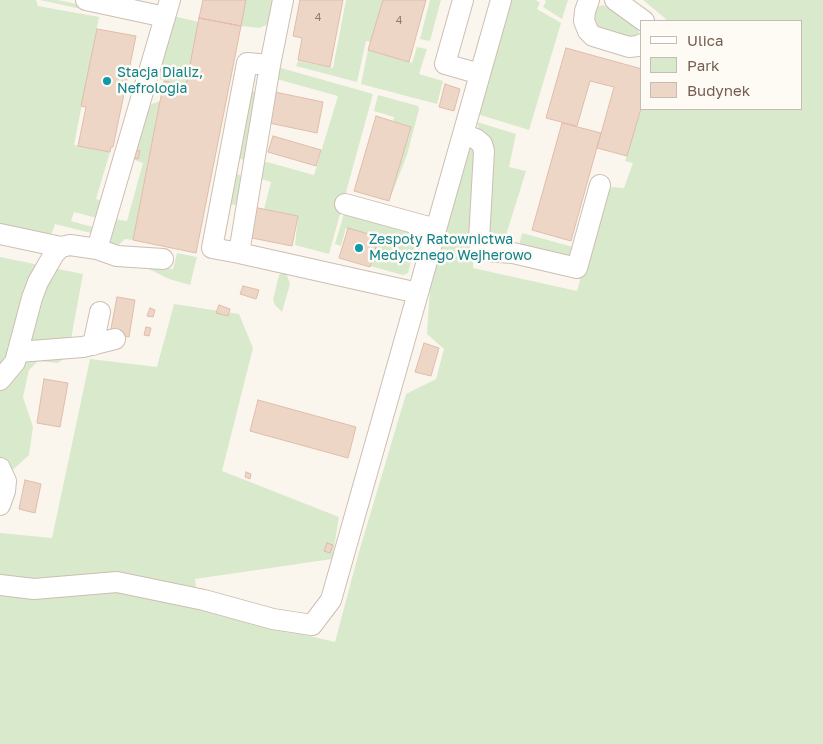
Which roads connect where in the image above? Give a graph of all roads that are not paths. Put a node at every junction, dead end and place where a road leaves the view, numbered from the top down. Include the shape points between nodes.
1 (86, 0) edge
2 (283, 0) edge
3 (463, 0) edge
4 (500, 0) edge
5 (589, 0) edge
6 (615, 0) edge
7 (167, 8) edge
8 (643, 20) edge
9 (640, 45) edge
10 (270, 65) junction
11 (480, 74) junction
12 (463, 134) junction
13 (228, 166) junction
14 (253, 171) junction
15 (600, 185) dead end
16 (345, 204) dead end
17 (436, 229) junction
18 (0, 234) edge
19 (62, 247) junction
20 (97, 249) junction
21 (239, 253) junction
22 (163, 259) dead end
23 (418, 293) junction
24 (100, 312) dead end
25 (115, 339) dead end
26 (93, 344) junction
27 (18, 352) junction
28 (0, 380) edge
29 (0, 468) edge
30 (0, 505) edge
31 (0, 585) edge

1 - 7 lane
2 - 10 lane
3 - 11 lane via 445,64
4 - 11 lane
5 - 9 lane via 584,21 593,36 629,47
6 - 8 lane
7 - 20 lane
10 - 13 lane via 247,63
10 - 14 lane
11 - 12 lane
12 - 15 lane via 476,139 484,151 478,240 485,251 513,253 576,268
12 - 17 lane
13 - 14 lane
13 - 21 lane via 212,248
14 - 21 lane
16 - 17 lane
17 - 23 lane
18 - 19 lane
19 - 20 lane
19 - 27 lane via 54,254 38,282
20 - 22 lane via 117,256
21 - 23 lane
23 - 31 lane via 331,600 312,625 273,619 204,600 117,582 34,589
24 - 26 lane
25 - 26 lane
26 - 27 lane
27 - 28 lane via 15,362
29 - 30 lane via 6,481

